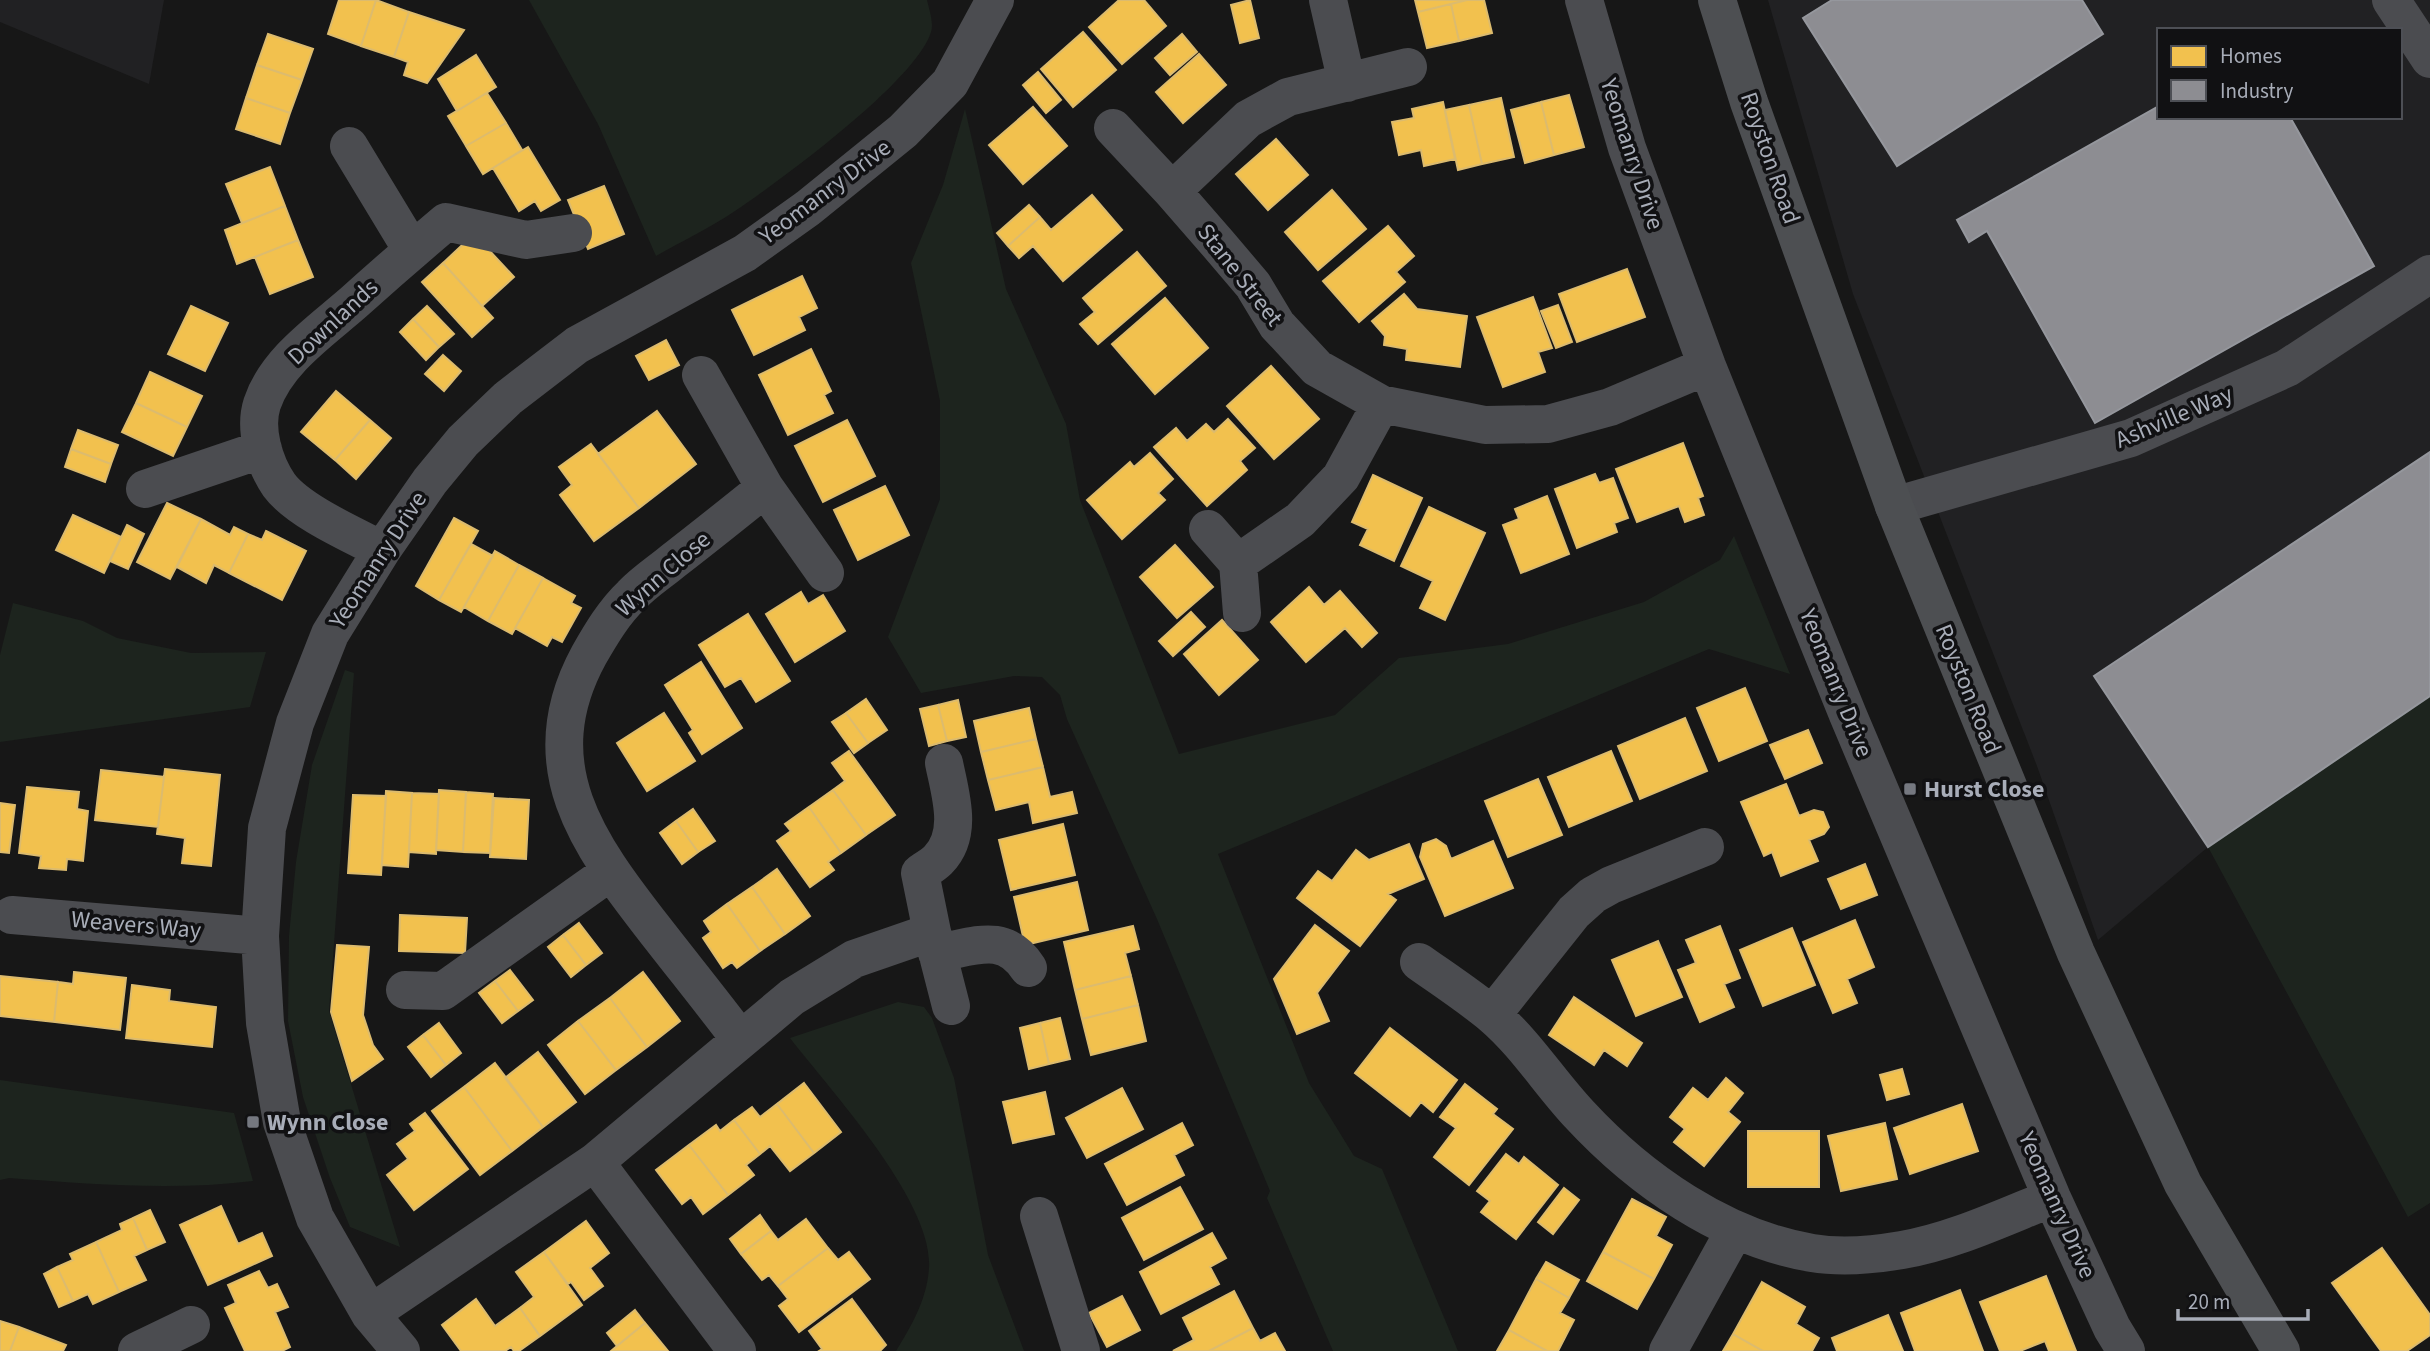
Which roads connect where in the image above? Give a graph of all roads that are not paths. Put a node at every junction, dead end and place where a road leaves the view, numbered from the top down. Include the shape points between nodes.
1 (995, 0) edge
2 (1328, 0) edge
3 (1584, 0) edge
4 (1717, 0) edge
5 (2391, 0) edge
6 (2430, 59) edge
7 (1408, 67) dead end
8 (1347, 83) junction
9 (1113, 128) dead end
10 (349, 146) dead end
11 (1172, 191) junction
12 (573, 233) dead end
13 (412, 250) junction
14 (2430, 274) edge
15 (1707, 366) junction
16 (701, 375) dead end
17 (1381, 404) junction
18 (263, 449) junction
19 (765, 488) junction
20 (145, 489) dead end
21 (1894, 506) junction
22 (1208, 529) dead end
23 (382, 550) junction
24 (1238, 563) junction
25 (825, 573) dead end
26 (1241, 613) dead end
27 (944, 763) dead end
28 (1705, 847) dead end
29 (610, 872) junction
30 (12, 915) dead end
31 (260, 936) junction
32 (934, 943) junction
33 (1419, 962) dead end
34 (1028, 968) dead end
35 (405, 990) dead end
36 (951, 1006) dead end
37 (1492, 1015) junction
38 (740, 1039) junction
39 (595, 1163) junction
40 (2052, 1198) junction
41 (1039, 1216) dead end
42 (1735, 1230) junction
43 (370, 1314) junction
44 (191, 1325) dead end
45 (137, 1351) edge
46 (401, 1351) edge
47 (737, 1351) edge
48 (1080, 1351) edge
49 (1668, 1351) edge
50 (2126, 1351) edge
51 (2281, 1351) edge

1 - 23 street, Yeomanry Drive via 950,82 903,131 745,253 577,345 508,398 429,481
2 - 8 street
3 - 15 street, Yeomanry Drive via 1628,148
4 - 21 main road, Royston Road
5 - 6 street
7 - 8 street
8 - 11 street via 1288,97 1248,119
9 - 11 street, Stane Street
10 - 13 street
11 - 17 street, Stane Street via 1253,285 1277,325 1317,368
12 - 13 street, Downlands via 526,240 446,222
13 - 18 street, Downlands via 294,355 272,383 262,405
14 - 21 street, Ashville Way via 2287,368 2131,438
15 - 17 street, Stane Street via 1610,407 1548,424 1485,425
15 - 40 street, Yeomanry Drive
16 - 19 street
17 - 24 street via 1341,477 1300,520
18 - 20 street
18 - 23 street, Downlands via 280,486 295,500
19 - 25 street
19 - 29 street, Wynn Close via 632,594 603,629 583,666 565,727 567,775 587,835
21 - 51 main road, Royston Road via 2076,953 2183,1184
22 - 24 street
23 - 31 street, Yeomanry Drive via 330,634 295,723 267,828
24 - 26 street
27 - 32 street via 953,834 939,859 920,873
28 - 37 street via 1593,895 1574,912
29 - 35 street via 443,991
29 - 38 street, Wynn Close
30 - 31 street, Weavers Way
31 - 43 street, Yeomanry Drive via 265,1023 282,1122 316,1218
32 - 34 street via 996,943 1019,954
32 - 36 street
32 - 38 street via 854,959 792,997
33 - 37 street
37 - 42 street via 1612,1147 1669,1192
38 - 39 street
39 - 43 street
39 - 47 street
40 - 42 street via 1932,1242 1861,1255 1803,1251
40 - 50 street, Yeomanry Drive
41 - 48 street
42 - 49 street
43 - 46 street, Yeomanry Drive
44 - 45 street

